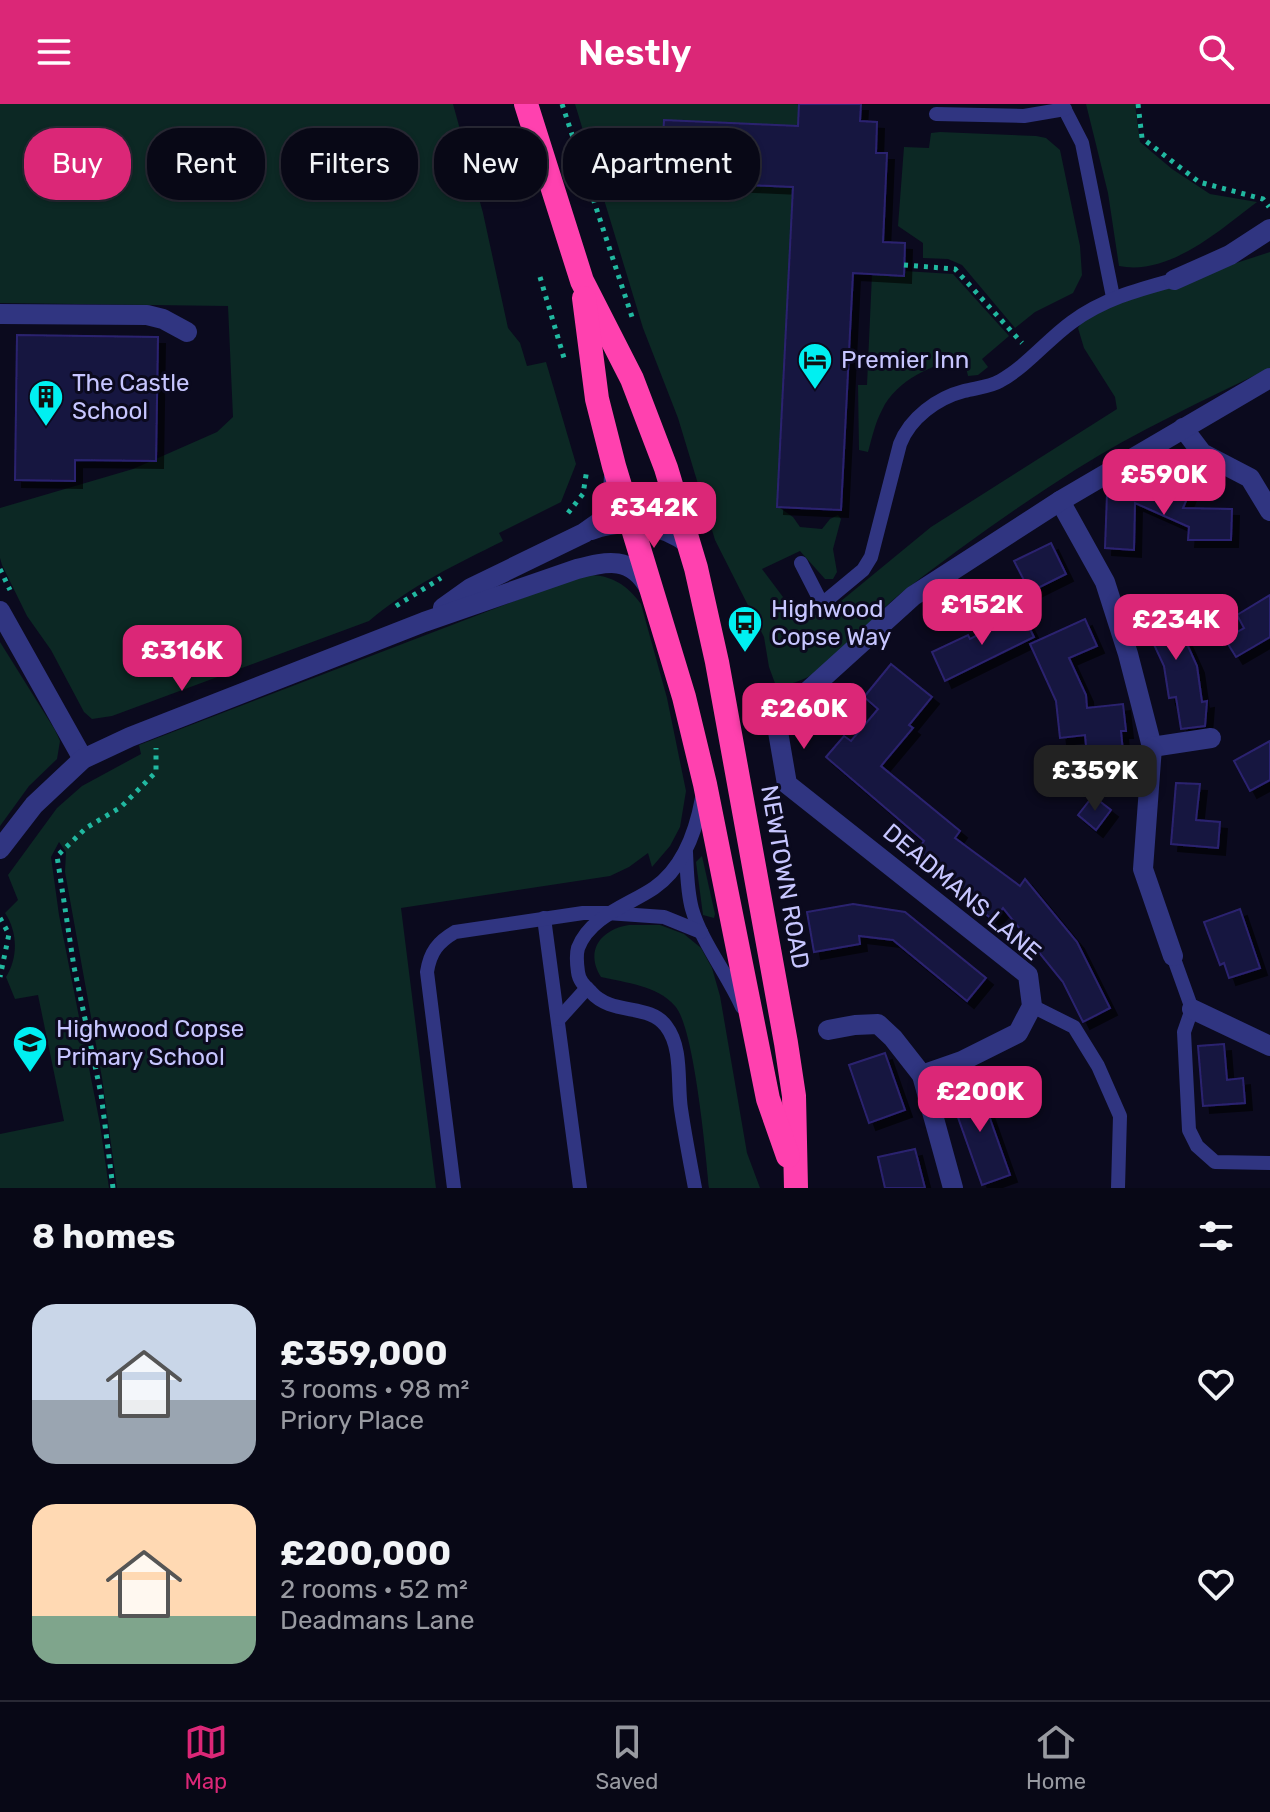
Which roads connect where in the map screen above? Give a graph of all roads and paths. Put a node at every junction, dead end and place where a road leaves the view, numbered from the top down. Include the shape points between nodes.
1 (526, 104) edge
2 (562, 104) edge
3 (1138, 104) edge
4 (1063, 107) edge
5 (936, 114) dead end
6 (1270, 208) edge
7 (1270, 229) edge
8 (904, 265) dead end
9 (1174, 280) joint
10 (582, 281) junction
11 (1113, 297) junction
12 (0, 314) edge
13 (636, 329) dead end
14 (187, 332) dead end
15 (1033, 355) junction
16 (1270, 378) edge
17 (1183, 428) junction
18 (587, 464) dead end
19 (614, 466) junction
20 (1060, 501) junction
21 (1270, 511) edge
22 (566, 515) dead end
23 (632, 524) junction
24 (584, 533) junction
25 (689, 544) junction
26 (801, 563) dead end
27 (449, 574) dead end
28 (659, 607) junction
29 (0, 611) edge
30 (388, 611) dead end
31 (424, 622) junction
32 (1211, 738) dead end
33 (145, 747) dead end
34 (1152, 747) junction
35 (83, 759) junction
36 (705, 784) junction
37 (0, 849) edge
38 (686, 852) junction
39 (607, 913) junction
40 (0, 918) edge
41 (544, 918) junction
42 (701, 932) junction
43 (1173, 956) joint
44 (0, 977) edge
45 (587, 988) junction
46 (1032, 1006) junction
47 (1192, 1009) junction
48 (559, 1019) junction
49 (828, 1030) dead end
50 (755, 1038) junction
51 (1270, 1046) edge
52 (922, 1075) junction
53 (1270, 1163) edge
54 (795, 1181) edge
55 (113, 1188) edge
56 (454, 1188) edge
57 (580, 1188) edge
58 (695, 1188) edge
59 (953, 1188) edge
60 (1118, 1188) edge

1 - 10 highway, NEWTOWN ROAD
2 - 13 path
3 - 6 path via 1142,138 1199,182 1263,199
4 - 5 lane via 1024,116
4 - 11 lane via 1082,143
7 - 9 street via 1230,255
8 - 15 path via 955,269
9 - 11 lane
10 - 19 highway, NEWTOWN ROAD via 597,399
10 - 25 highway, NEWTOWN ROAD via 632,379
11 - 15 lane
12 - 14 street via 147,315
15 - 26 lane via 999,382 944,398 905,432 877,540 863,570 822,604
16 - 17 street, DEADMANS LANE
17 - 20 street, DEADMANS LANE
17 - 21 street via 1202,453 1250,478
18 - 22 path via 583,494
19 - 23 highway, NEWTOWN ROAD
19 - 24 street via 612,503 601,521
20 - 34 street via 1105,582
20 - 46 street, DEADMANS LANE via 913,596 776,711 787,784 1028,975
23 - 24 street
23 - 25 street via 675,534
23 - 28 highway, NEWTOWN ROAD
24 - 31 street via 471,588
25 - 54 highway, NEWTOWN ROAD via 717,662 772,958 794,1096
27 - 30 path
28 - 31 street via 638,571 600,563
28 - 36 highway, NEWTOWN ROAD
29 - 35 street
31 - 35 street
32 - 34 street
33 - 55 path via 156,742 156,772 121,807 86,828 57,856
34 - 43 street via 1143,869
35 - 37 street via 34,805
36 - 38 lane
36 - 50 highway, NEWTOWN ROAD
38 - 39 lane via 656,886
38 - 42 lane via 692,909
39 - 41 lane
39 - 42 lane via 664,917
39 - 45 lane via 578,948 579,978
40 - 44 path via 9,934
41 - 48 lane
41 - 56 lane via 455,932 442,940 429,962
42 - 50 lane
43 - 47 lane
45 - 48 lane
45 - 58 lane via 600,1003 644,1012 664,1023 675,1039
46 - 52 street via 1018,1033
46 - 60 lane via 1074,1027 1098,1066 1120,1116
47 - 51 street
47 - 53 lane via 1184,1032 1189,1130 1197,1146 1215,1162
48 - 57 lane
49 - 52 street via 878,1024
50 - 54 highway, NEWTOWN ROAD
52 - 59 street

